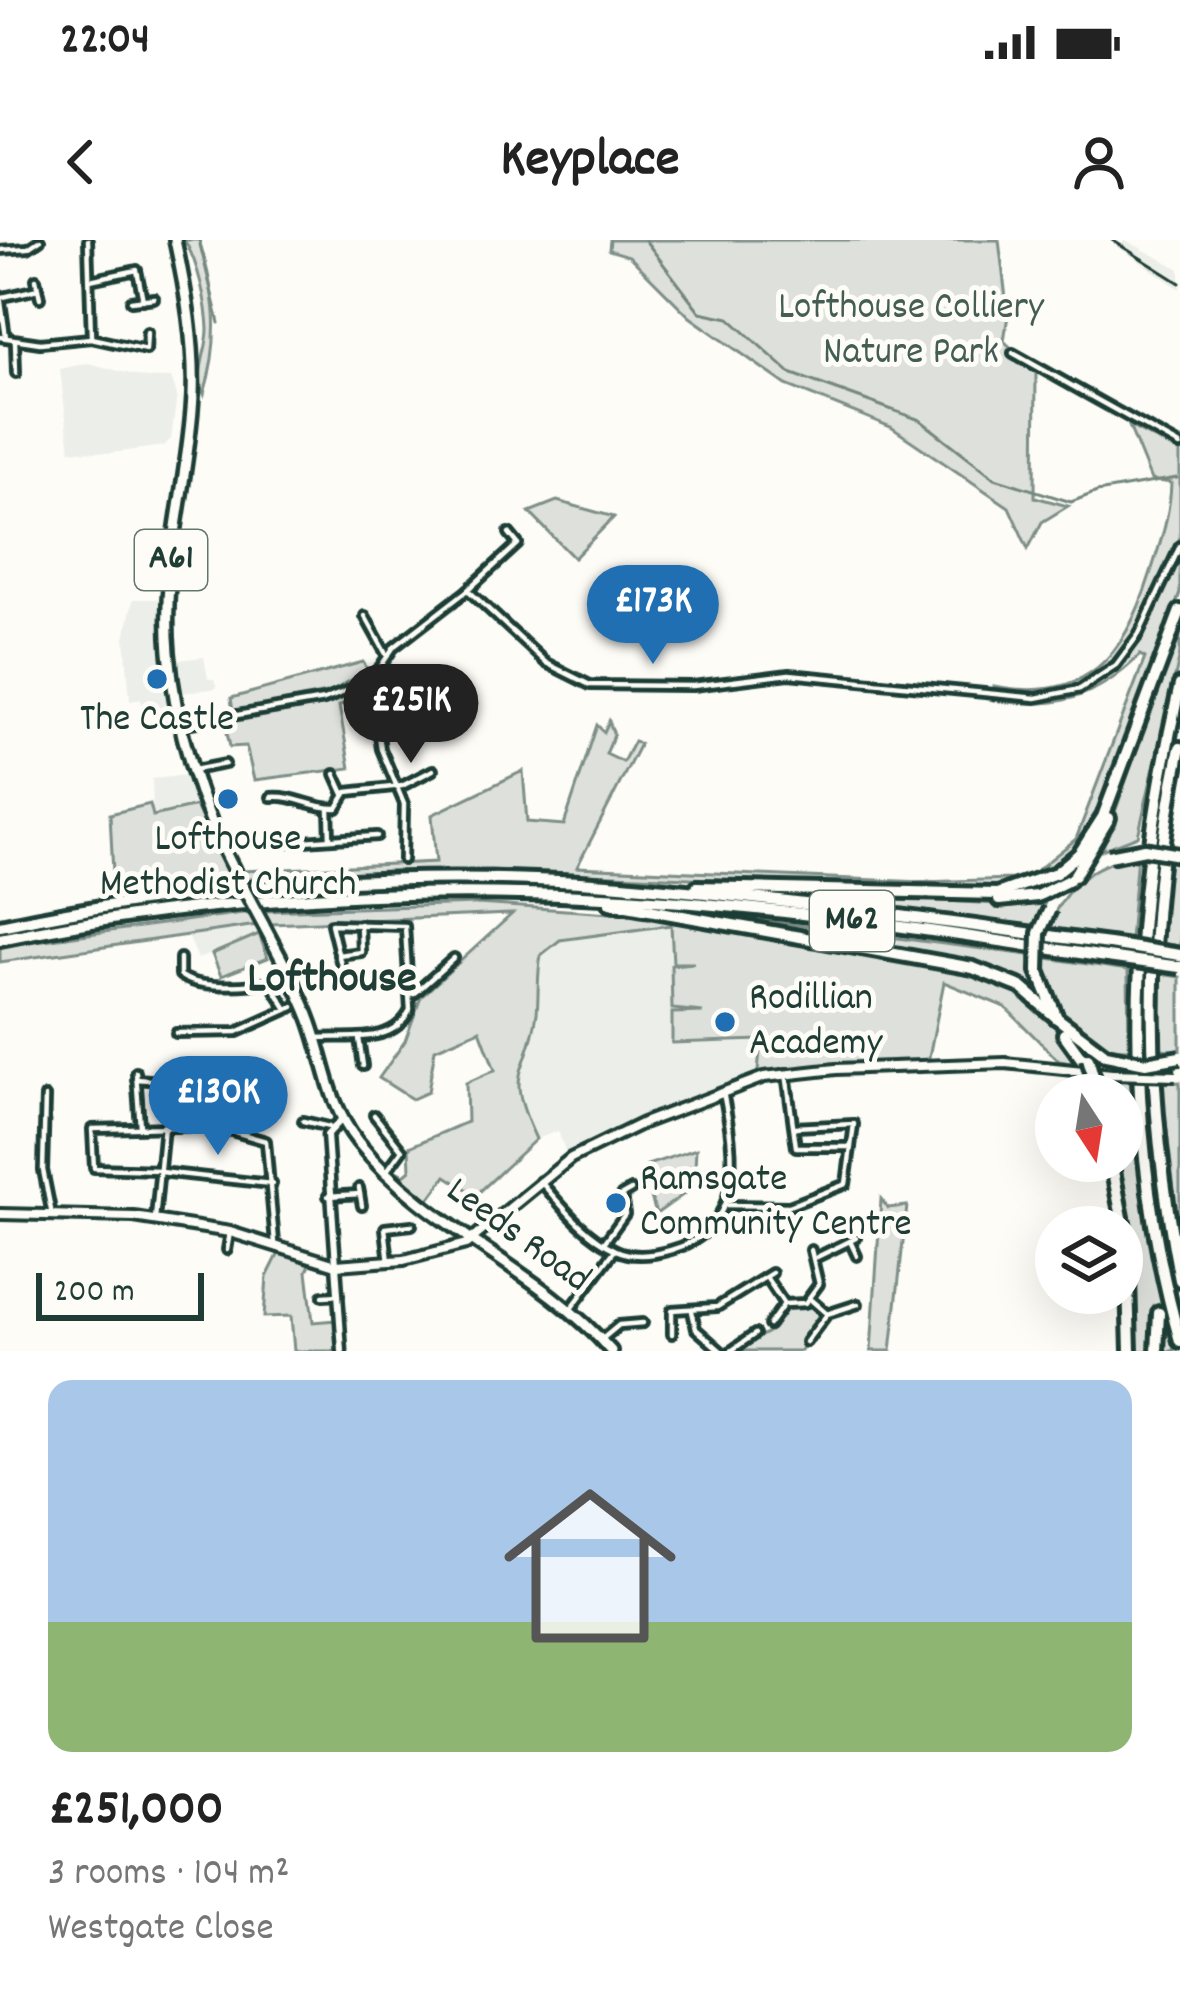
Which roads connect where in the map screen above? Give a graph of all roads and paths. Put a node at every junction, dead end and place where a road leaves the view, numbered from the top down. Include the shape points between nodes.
1 (40, 240) edge
2 (88, 240) edge
3 (175, 240) edge
4 (0, 250) edge
5 (36, 279) dead end
6 (90, 280) junction
7 (38, 290) junction
8 (0, 297) edge
9 (40, 298) dead end
10 (154, 298) dead end
11 (142, 299) junction
12 (131, 302) dead end
13 (147, 332) dead end
14 (3, 338) edge
15 (91, 338) junction
16 (15, 340) junction
17 (138, 350) junction
18 (1013, 353) dead end
19 (23, 363) dead end
20 (137, 363) dead end
21 (1180, 446) edge
22 (509, 533) dead end
23 (1180, 546) edge
24 (466, 591) junction
25 (1180, 611) edge
26 (365, 616) dead end
27 (386, 654) junction
28 (370, 681) junction
29 (1180, 685) edge
30 (182, 724) junction
31 (1134, 730) junction
32 (1180, 748) edge
33 (225, 764) dead end
34 (194, 770) junction
35 (434, 770) dead end
36 (335, 774) dead end
37 (399, 787) junction
38 (344, 794) junction
39 (271, 797) dead end
40 (329, 808) junction
41 (376, 836) dead end
42 (330, 839) junction
43 (260, 844) dead end
44 (1180, 855) edge
45 (404, 860) dead end
46 (1071, 878) junction
47 (652, 887) junction
48 (912, 893) junction
49 (596, 898) junction
50 (360, 924) junction
51 (0, 926) edge
52 (0, 939) edge
53 (1108, 950) junction
54 (338, 955) junction
55 (1180, 955) edge
56 (180, 958) dead end
57 (454, 958) dead end
58 (1180, 967) edge
59 (342, 969) dead end
60 (287, 970) junction
61 (269, 981) junction
62 (1021, 987) junction
63 (413, 995) junction
64 (1057, 1018) junction
65 (181, 1031) dead end
66 (1076, 1037) junction
67 (316, 1038) junction
68 (359, 1038) junction
69 (1180, 1057) edge
70 (1085, 1059) junction
71 (363, 1066) dead end
72 (786, 1073) junction
73 (1090, 1074) edge
74 (1178, 1076) edge
75 (197, 1092) dead end
76 (723, 1092) junction
77 (45, 1097) dead end
78 (374, 1115) dead end
79 (342, 1119) junction
80 (303, 1120) dead end
81 (140, 1126) junction
82 (164, 1126) junction
83 (329, 1127) junction
84 (795, 1127) junction
85 (850, 1148) junction
86 (160, 1171) junction
87 (386, 1172) junction
88 (539, 1180) junction
89 (1115, 1182) edge
90 (272, 1184) junction
91 (631, 1190) dead end
92 (328, 1196) junction
93 (725, 1205) junction
94 (362, 1206) dead end
95 (0, 1214) edge
96 (49, 1215) junction
97 (155, 1220) junction
98 (412, 1226) dead end
99 (230, 1232) junction
100 (472, 1240) junction
101 (604, 1243) junction
102 (274, 1244) junction
103 (226, 1250) dead end
104 (615, 1250) junction
105 (811, 1250) dead end
106 (857, 1256) dead end
107 (816, 1258) junction
108 (388, 1262) junction
109 (336, 1265) junction
110 (1180, 1280) edge
111 (339, 1295) junction
112 (323, 1296) dead end
113 (811, 1300) junction
114 (784, 1304) junction
115 (857, 1304) dead end
116 (570, 1310) junction
117 (692, 1311) junction
118 (1160, 1313) tunnel mouth
119 (827, 1314) junction
120 (643, 1323) dead end
121 (769, 1325) dead end
122 (672, 1334) dead end
123 (754, 1334) dead end
124 (602, 1340) junction
125 (1180, 1340) edge
126 (806, 1342) dead end
127 (342, 1351) edge
128 (611, 1351) edge
129 (722, 1351) edge
130 (731, 1351) edge
131 (1130, 1351) edge
132 (1157, 1351) edge

1 - 4 street
2 - 6 street
3 - 30 main road, Leeds Road / A61 via 193,368 168,650
5 - 7 street
6 - 11 street via 137,270
6 - 15 street
7 - 8 street
7 - 9 street
8 - 14 street
10 - 11 street
11 - 12 street
13 - 17 street via 146,350
14 - 16 street
15 - 16 street
15 - 17 street
16 - 19 street via 15,369
17 - 20 street
18 - 21 street
22 - 24 street via 518,544
23 - 24 street via 1129,650 1102,676 1036,698 789,674 613,688 556,670
24 - 27 street
25 - 31 highway
26 - 27 street
27 - 28 street
28 - 30 street via 324,700
28 - 37 street via 381,748
29 - 125 highway via 1154,798 1137,1007 1144,1144
30 - 34 main road, Leeds Road / A61
31 - 46 highway via 1103,836
31 - 48 highway via 1096,830 1056,873 997,894
32 - 110 highway via 1161,847 1150,992 1154,1115
33 - 34 street
34 - 60 main road, Leeds Road / A61, bridge
35 - 37 street
36 - 38 street
37 - 38 street
37 - 45 street
38 - 40 street via 340,806
39 - 40 street via 293,795
40 - 42 street
41 - 42 street
42 - 43 street
44 - 46 highway, bridge via 1145,849 1109,856
46 - 48 highway via 1019,899
46 - 64 highway, bridge via 1040,933 1038,971
47 - 48 highway, M62
47 - 51 highway, M62 via 510,880 250,888
47 - 53 highway, M62
49 - 52 highway, M62 via 256,902
49 - 53 highway, M62
49 - 62 highway via 973,968
50 - 54 street via 361,952
50 - 54 street via 331,924
50 - 63 street via 407,931
53 - 55 highway, M62, bridge
53 - 58 highway, M62, bridge
54 - 59 street
56 - 61 street via 180,976 189,983 241,988
57 - 63 street
60 - 61 street
60 - 67 main road, Leeds Road / A61
61 - 65 street via 290,1008 237,1032
62 - 64 highway
62 - 70 highway
63 - 68 street via 404,1024
64 - 66 highway
66 - 69 highway, bridge via 1106,1055 1146,1063
66 - 70 highway
67 - 68 street
67 - 79 main road, Leeds Road / A61
68 - 71 street
70 - 73 highway, bridge
72 - 74 main road, bridge via 1005,1063
72 - 76 main road
72 - 84 street
75 - 81 street via 200,1084 136,1076
76 - 88 main road via 632,1127
76 - 93 street via 734,1166
77 - 96 street
78 - 87 street, Leeds Road via 402,1150
79 - 83 street
79 - 87 main road, Leeds Road / A61
80 - 83 street
81 - 82 street
81 - 86 street via 95,1126 94,1168
82 - 86 street
82 - 90 street via 214,1126 266,1141
83 - 92 street
84 - 85 street via 796,1147
84 - 85 street via 854,1124
85 - 93 street via 846,1184 818,1198
86 - 90 street
86 - 97 street
87 - 100 main road, Leeds Road / A61
88 - 100 main road
88 - 101 street
89 - 131 highway via 1127,1243
90 - 102 street
91 - 101 street
92 - 94 street via 360,1191
92 - 109 street
93 - 104 street via 704,1234 680,1248
95 - 96 main road
96 - 97 main road
97 - 99 main road
98 - 108 street via 385,1228
99 - 102 main road
99 - 103 street
100 - 108 main road
100 - 116 main road, Leeds Road / A61
101 - 104 street
102 - 109 main road
104 - 116 street
105 - 107 street
106 - 107 street via 853,1240
107 - 113 street via 819,1284
108 - 109 main road
109 - 111 street
111 - 112 street
111 - 127 street
113 - 114 street
113 - 119 street
114 - 117 street via 769,1275 716,1307
114 - 121 street
115 - 119 street
116 - 124 main road, Leeds Road / A61
117 - 122 street via 672,1310
117 - 129 street via 696,1329
118 - 132 highway
119 - 126 street
120 - 124 street via 620,1325
123 - 130 street
124 - 128 main road, Leeds Road / A61

